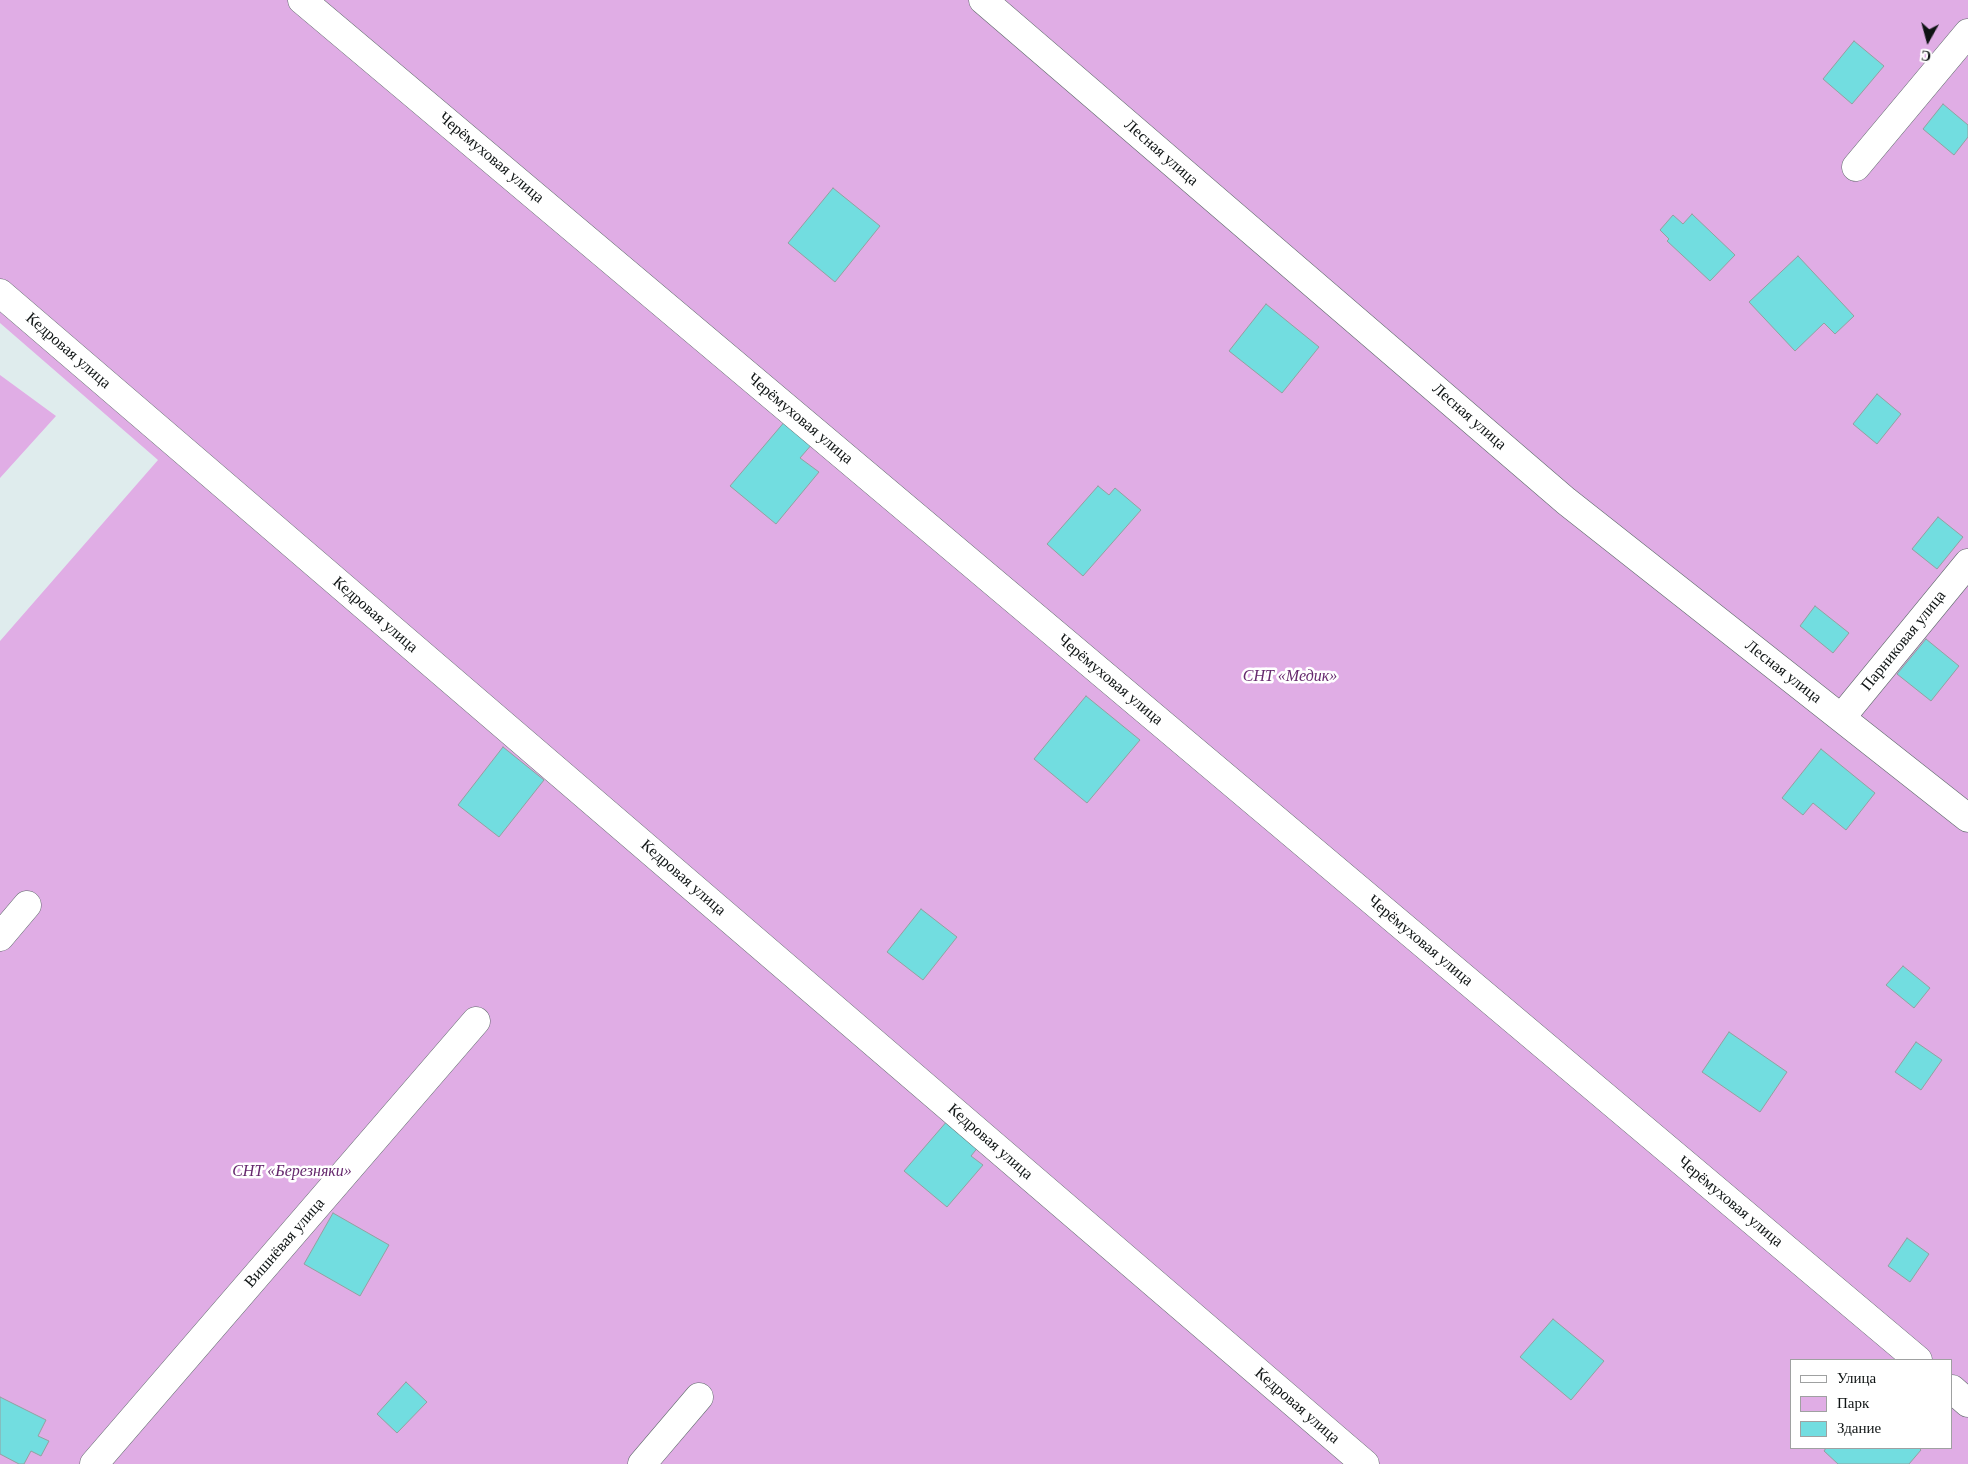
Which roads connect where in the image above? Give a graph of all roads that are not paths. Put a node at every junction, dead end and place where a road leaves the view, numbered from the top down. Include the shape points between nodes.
1 (302, 0) edge
2 (983, 0) edge
3 (1968, 33) edge
4 (1856, 167) dead end
5 (0, 292) edge
6 (1968, 563) edge
7 (1841, 718) junction
8 (1968, 818) edge
9 (27, 905) dead end
10 (0, 937) edge
11 (476, 1021) dead end
12 (1917, 1359) edge
13 (1953, 1390) edge
14 (699, 1396) dead end
15 (1968, 1402) edge
16 (94, 1464) edge
17 (642, 1464) edge
18 (1365, 1464) edge

1 - 12 street, Черёмуховая улица
2 - 7 street, Лесная улица via 1566,501
3 - 4 street
5 - 18 street, Кедровая улица
6 - 7 street, Парниковая улица
7 - 8 street, Лесная улица
9 - 10 street
11 - 16 street, Вишнёвая улица
13 - 15 street
14 - 17 street

